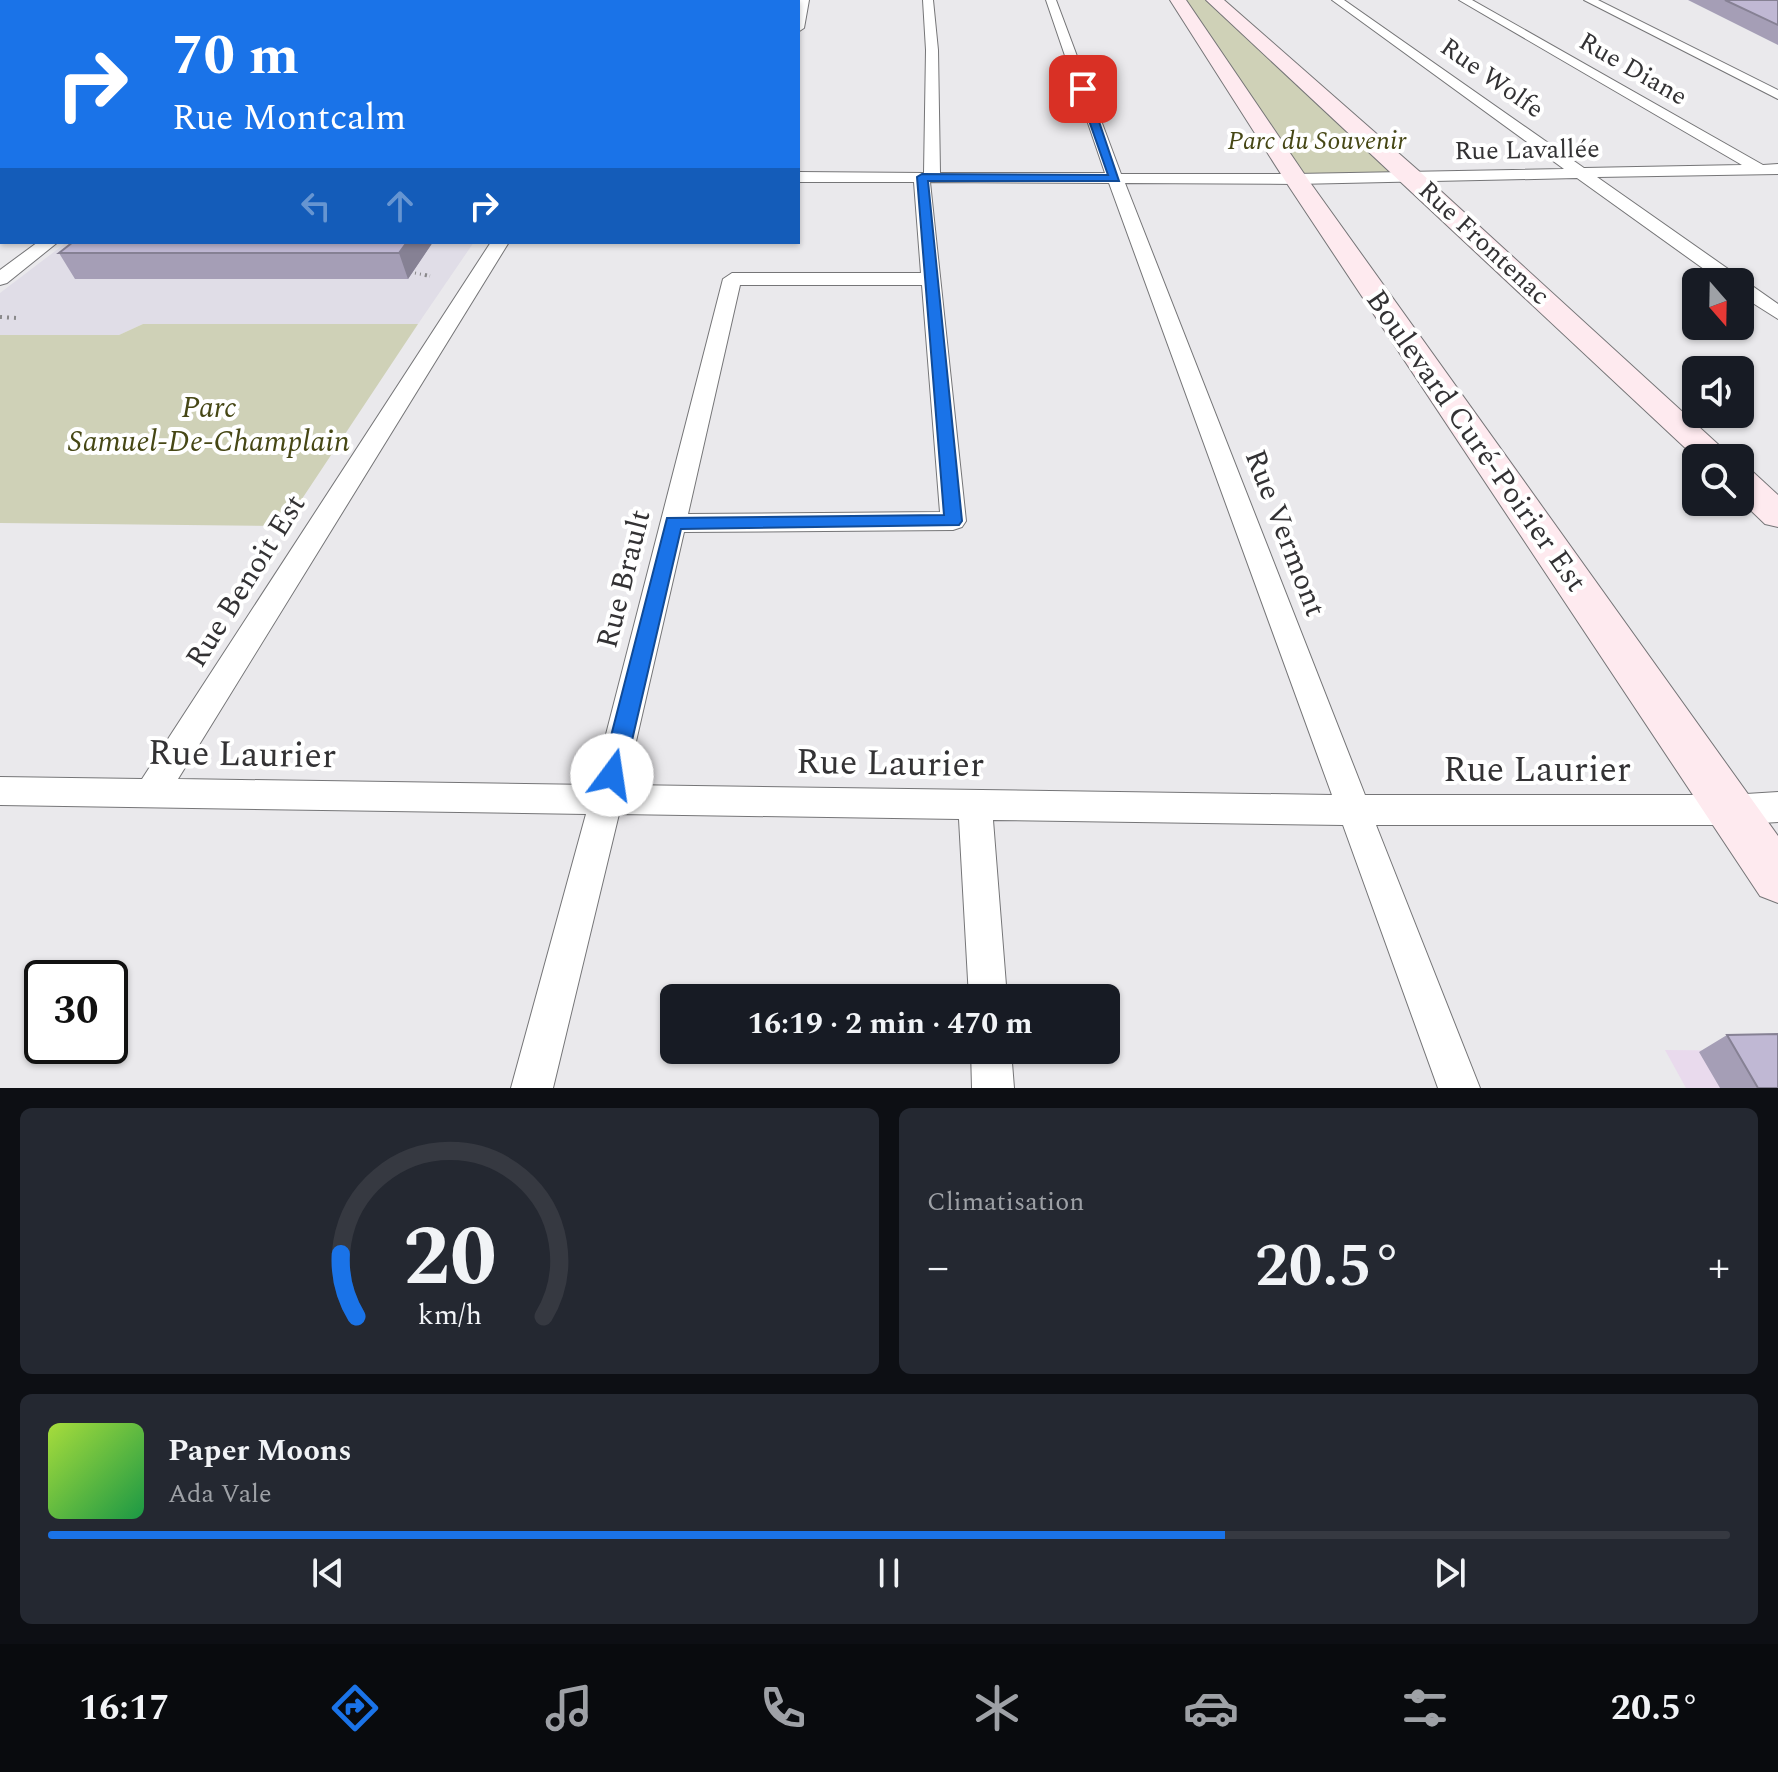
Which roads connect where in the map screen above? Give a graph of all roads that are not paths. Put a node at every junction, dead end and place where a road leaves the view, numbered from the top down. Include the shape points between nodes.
1 (928, 0) edge
2 (1051, 0) edge
3 (1178, 0) edge
4 (1214, 0) edge
5 (1337, 0) edge
6 (1464, 0) edge
7 (1589, 0) edge
8 (1778, 95) edge
9 (1759, 169) junction
10 (1778, 169) edge
11 (1581, 173) junction
12 (800, 177) edge
13 (1412, 177) junction
14 (927, 178) junction
15 (1115, 178) junction
16 (1296, 179) junction
17 (1778, 180) edge
18 (46, 244) edge
19 (499, 244) edge
20 (1714, 268) edge
21 (0, 279) edge
22 (931, 279) junction
23 (1754, 296) edge
24 (1778, 313) edge
25 (1701, 444) edge
26 (1754, 493) edge
27 (1778, 515) edge
28 (673, 523) junction
29 (0, 791) edge
30 (151, 793) junction
31 (606, 800) junction
32 (975, 805) junction
33 (1778, 807) edge
34 (1353, 810) junction
35 (1730, 810) junction
36 (1778, 879) edge
37 (987, 984) edge
38 (992, 1064) edge
39 (532, 1088) edge
40 (993, 1088) edge
41 (1459, 1088) edge

1 - 14 street via 932,50
2 - 15 street, Rue Vermont
3 - 16 main road, Boulevard Curé-Poirier Est
4 - 13 main road, Rue Frontenac
5 - 11 street, Rue Wolfe
6 - 9 street, Rue Diane
7 - 8 street
9 - 10 street, Rue Lavallée
9 - 11 street, Rue Lavallée
9 - 17 street, Rue Diane
11 - 13 street, Rue Lavallée
11 - 20 street, Rue Wolfe
12 - 14 street, Rue Lavallée
13 - 16 street, Rue Lavallée
13 - 25 main road, Rue Frontenac
14 - 15 street, Rue Lavallée
14 - 22 street
15 - 16 street, Rue Lavallée
15 - 34 street, Rue Vermont
16 - 35 main road, Boulevard Curé-Poirier Est
18 - 21 street
19 - 30 street, Rue Benoit Est
22 - 28 street, Rue Brault via 732,279
22 - 28 street via 953,521
23 - 24 street
26 - 27 main road
28 - 31 street, Rue Brault
29 - 30 street, Rue Laurier
30 - 31 street, Rue Laurier
31 - 32 street, Rue Laurier
31 - 39 street, Rue Brault
32 - 34 street, Rue Laurier
32 - 37 street
33 - 35 street, Rue Laurier
34 - 35 street, Rue Laurier
34 - 41 street, Rue Vermont
35 - 36 main road, Boulevard Curé-Poirier Est
38 - 40 street

